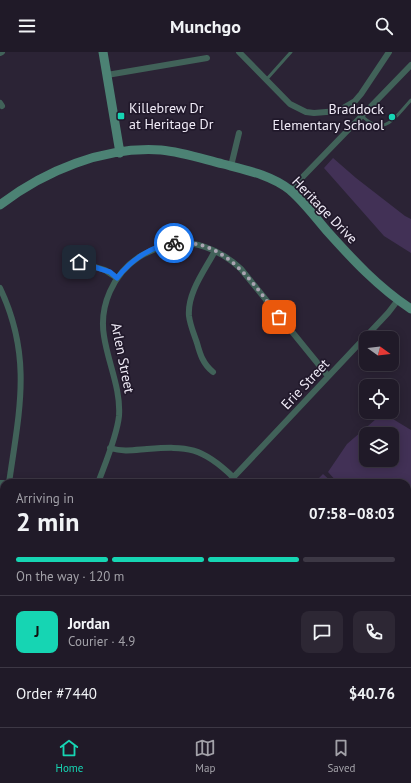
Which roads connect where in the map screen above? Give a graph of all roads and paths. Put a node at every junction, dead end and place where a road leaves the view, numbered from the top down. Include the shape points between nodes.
1 (103, 52) edge
2 (239, 52) edge
3 (291, 52) edge
4 (389, 52) edge
5 (207, 58) dead end
6 (411, 65) edge
7 (107, 75) junction
8 (266, 80) junction
9 (411, 100) edge
10 (362, 116) junction
11 (239, 133) dead end
12 (120, 153) junction
13 (232, 166) junction
14 (290, 190) junction
15 (0, 205) edge
16 (215, 250) junction
17 (79, 262) dead end
18 (117, 278) junction
19 (0, 288) edge
20 (398, 300) junction
21 (411, 309) edge
22 (213, 372) dead end
23 (328, 376) junction
24 (110, 448) junction
25 (233, 477) joint
26 (10, 479) edge
27 (99, 479) edge

1 - 7 street
2 - 8 street
3 - 8 lane
4 - 8 street via 355,101 338,111 306,112 285,100
5 - 7 street
6 - 10 street
7 - 12 street
9 - 10 lane via 390,123 384,126 372,124
10 - 14 street
11 - 13 street
12 - 13 street, Heritage Drive via 160,150
12 - 15 street, Heritage Drive via 100,156 64,168 29,185
13 - 14 street, Heritage Drive via 270,178
14 - 20 street, Heritage Drive via 359,266
16 - 18 street, Arlen Street via 180,243 167,245 138,258
16 - 22 street via 193,292 189,308 191,326 202,359
16 - 23 street, Arlen Street via 241,269
17 - 18 street via 110,272
18 - 24 street, Arlen Street via 109,294 103,322 120,408
19 - 26 street via 14,322 22,374
20 - 21 street, Heritage Drive
20 - 23 street, Erie Street
23 - 25 street, Erie Street
24 - 25 street via 127,451 173,447 190,449 214,460
24 - 27 street, Arlen Street

